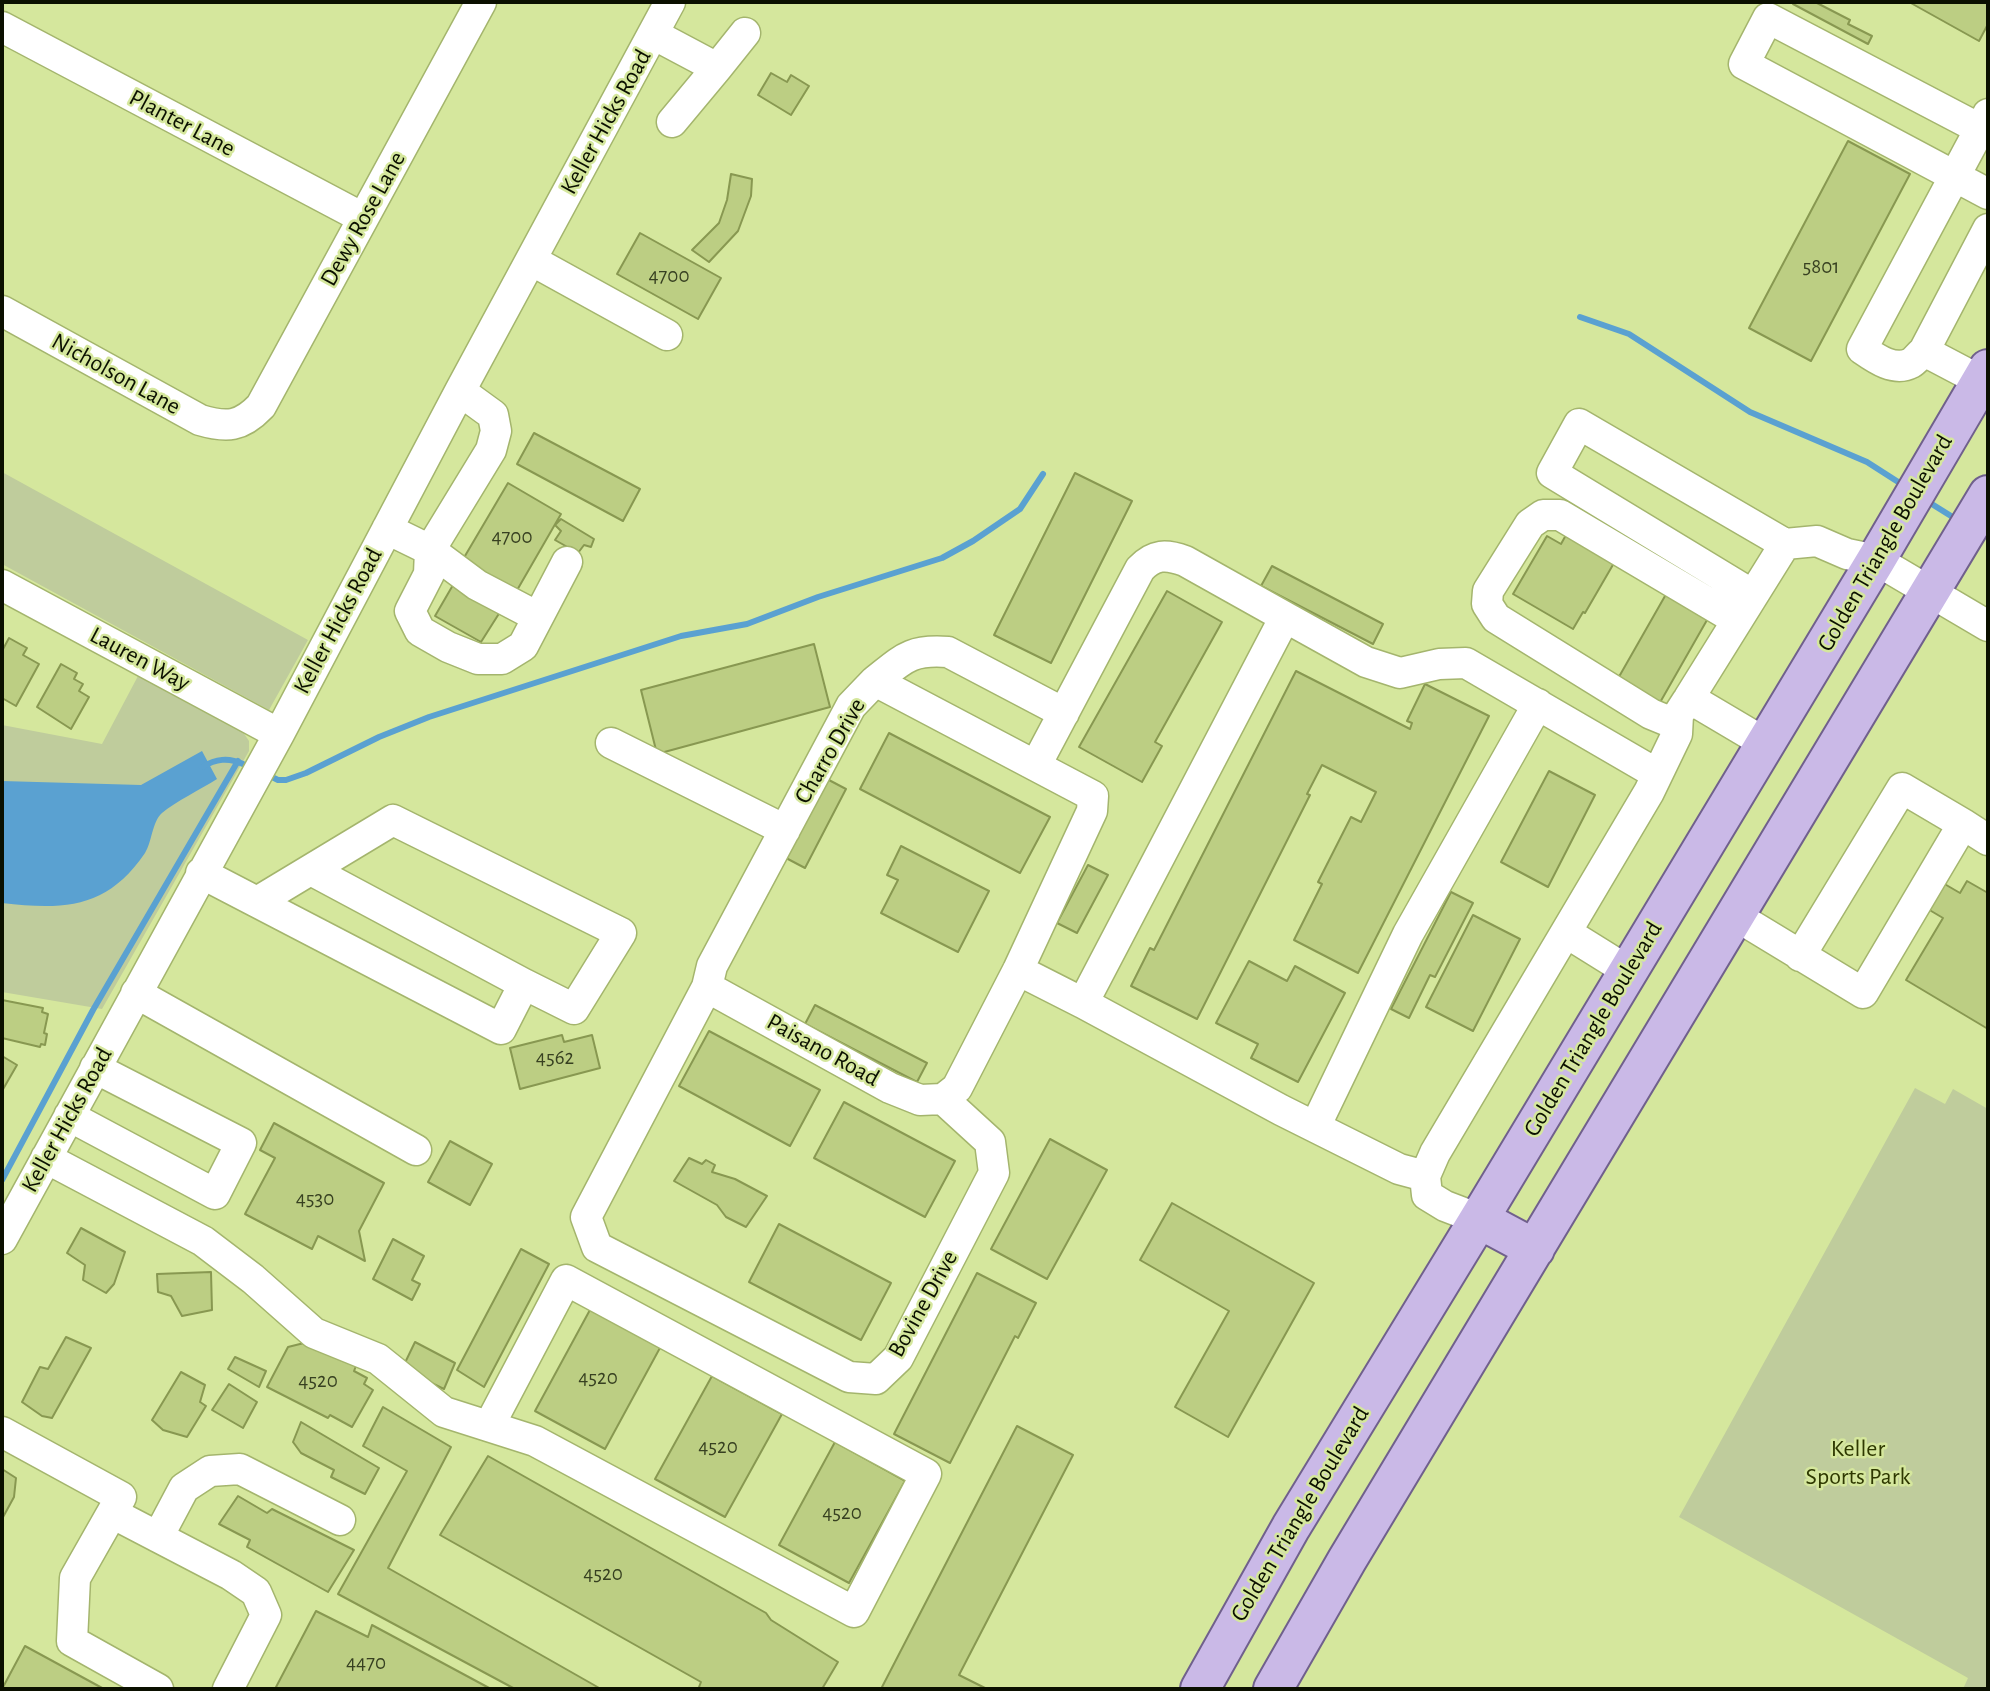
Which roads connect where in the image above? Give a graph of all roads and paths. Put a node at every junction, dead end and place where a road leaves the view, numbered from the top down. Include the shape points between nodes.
1 (481, 2) edge
2 (670, 2) edge
3 (1772, 10) edge
4 (2, 27) edge
5 (745, 33) dead end
6 (653, 34) junction
7 (717, 68) junction
8 (1984, 121) edge
9 (672, 122) dead end
10 (1955, 176) junction
11 (1988, 194) edge
12 (363, 218) junction
13 (1988, 229) edge
14 (531, 260) junction
15 (2, 311) edge
16 (667, 335) dead end
17 (1924, 351) junction
18 (1985, 375) edge
19 (460, 391) junction
20 (233, 425) joint
21 (1988, 495) edge
22 (387, 529) junction
23 (1785, 544) junction
24 (1884, 546) junction
25 (430, 550) junction
26 (567, 562) dead end
27 (1938, 580) junction
28 (2, 585) edge
29 (1753, 595) junction
30 (538, 617) junction
31 (1285, 617) junction
32 (1737, 620) junction
33 (1988, 626) edge
34 (875, 681) junction
35 (1538, 704) junction
36 (1683, 706) junction
37 (1064, 713) junction
38 (279, 734) junction
39 (611, 743) dead end
40 (1765, 743) junction
41 (1036, 765) junction
42 (1657, 774) junction
43 (1963, 824) junction
44 (785, 830) junction
45 (1988, 840) edge
46 (311, 870) junction
47 (201, 873) junction
48 (257, 902) junction
49 (1736, 916) junction
50 (1567, 933) junction
51 (1800, 956) junction
52 (1018, 970) junction
53 (1628, 971) junction
54 (524, 984) junction
55 (707, 987) junction
56 (136, 993) junction
57 (1083, 1003) junction
58 (95, 1068) junction
59 (943, 1099) junction
60 (69, 1116) junction
61 (1315, 1127) junction
62 (416, 1150) dead end
63 (46, 1158) junction
64 (1425, 1176) junction
65 (1479, 1219) junction
66 (2, 1239) edge
67 (1535, 1249) junction
68 (489, 1426) junction
69 (2, 1432) edge
70 (112, 1513) junction
71 (340, 1520) dead end
72 (158, 1537) junction
73 (158, 1689) edge
74 (228, 1689) edge
75 (1199, 1689) edge
76 (1273, 1689) edge

1 - 12 street, Dewy Rose Lane
2 - 6 street, Keller Hicks Road
3 - 8 street
3 - 10 street via 1744,64
4 - 12 street, Planter Lane
5 - 7 street
6 - 7 street
6 - 14 street, Keller Hicks Road
7 - 9 street
8 - 10 street
10 - 11 street
10 - 17 street via 1862,349 1881,363 1898,365 1910,364
12 - 20 street, Dewy Rose Lane via 261,406 250,418
13 - 17 street
14 - 16 street
14 - 19 street, Keller Hicks Road
15 - 20 street, Nicholson Lane via 200,420
17 - 18 street
18 - 24 main road, Golden Triangle Boulevard
19 - 22 street, Keller Hicks Road
19 - 25 street via 493,415 496,431 491,450
21 - 27 main road
22 - 25 street
22 - 38 street, Keller Hicks Road
23 - 24 street via 1817,541 1847,554
23 - 29 street
23 - 29 street via 1579,424 1552,473
24 - 27 street
24 - 40 main road, Golden Triangle Boulevard
25 - 30 street via 478,584
25 - 30 street via 429,574 410,611 420,631 478,659 502,659 523,646
26 - 30 street
27 - 33 street
27 - 49 main road
28 - 38 street, Lauren Way
29 - 32 street
31 - 35 street via 1366,662 1400,673 1466,663
31 - 37 street via 1185,561 1170,555 1156,557 1140,569
31 - 57 street
32 - 36 street
32 - 36 street via 1560,515 1543,515 1530,524 1488,591 1487,604 1496,618 1650,714 1668,721
34 - 37 street via 908,655 948,652
34 - 41 street, Charro Drive
34 - 44 street, Charro Drive via 851,706
35 - 42 street
35 - 61 street via 1408,934
36 - 40 street
36 - 42 street via 1677,733
37 - 41 street
38 - 47 street, Keller Hicks Road
39 - 44 street
40 - 53 main road, Golden Triangle Boulevard
41 - 52 street via 1093,796 1092,811
42 - 50 street
43 - 45 street
43 - 51 street via 1902,788
43 - 51 street via 1863,993
44 - 55 street, Charro Drive via 712,966
46 - 48 street
46 - 54 street
46 - 54 street via 393,820 621,933 574,1009
47 - 48 street
47 - 56 street, Keller Hicks Road
48 - 54 street via 500,1029
49 - 51 street
49 - 67 main road
50 - 53 street
50 - 64 street
52 - 57 street
52 - 59 street via 957,1088
53 - 65 main road, Golden Triangle Boulevard
55 - 59 street, Paisano Road via 891,1088 920,1100
55 - 59 street, Bovine Drive via 586,1217 597,1247 849,1377 876,1379 898,1358 994,1173 990,1142
56 - 58 street, Keller Hicks Road
56 - 62 street
57 - 61 street
58 - 60 street, Keller Hicks Road
58 - 60 street via 242,1143 215,1194
60 - 63 street, Keller Hicks Road
61 - 64 street via 1399,1169
63 - 66 street, Keller Hicks Road
63 - 68 street via 203,1241 314,1333 378,1359 444,1412
64 - 65 street via 1427,1195
65 - 67 main road
65 - 75 main road, Golden Triangle Boulevard via 1291,1527
67 - 76 main road
68 - 68 street via 535,1441 854,1612 926,1474 566,1280
69 - 70 street via 121,1497
70 - 72 street
70 - 73 street via 75,1578 72,1641
71 - 72 street via 240,1469 210,1471 184,1488
72 - 74 street via 256,1592 266,1615

